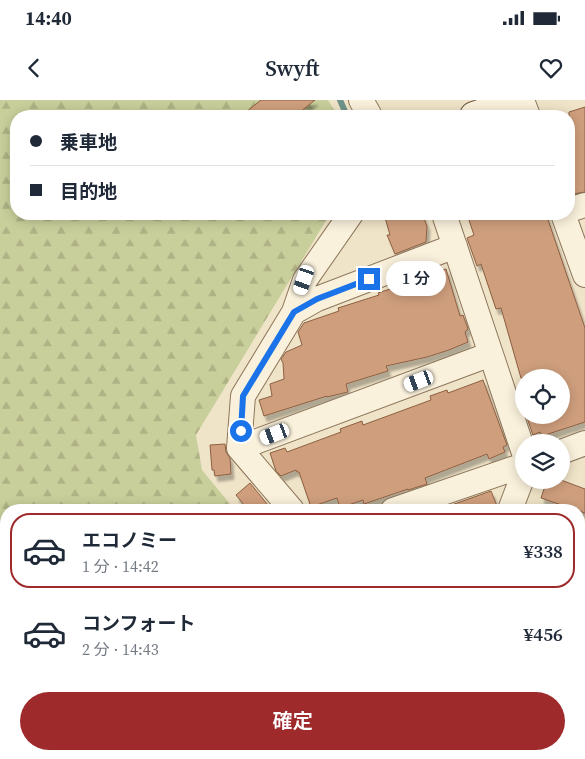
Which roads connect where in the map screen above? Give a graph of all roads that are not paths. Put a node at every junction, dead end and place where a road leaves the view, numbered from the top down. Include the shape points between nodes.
1 (521, 100) edge
2 (492, 110) edge
3 (347, 220) edge
4 (446, 220) edge
5 (565, 220) edge
6 (455, 246) junction
7 (585, 274) edge
8 (294, 312) junction
9 (491, 354) junction
10 (518, 434) edge
11 (585, 443) edge
12 (240, 448) junction
13 (570, 449) edge
14 (515, 468) edge
15 (518, 489) edge
16 (287, 504) edge
17 (411, 504) edge
18 (512, 504) edge

1 - 2 street
3 - 8 street via 304,280
4 - 6 street
5 - 7 street
6 - 8 street via 317,299
6 - 9 street
8 - 12 street via 243,396
9 - 10 street
9 - 12 street
11 - 13 street
12 - 16 street
14 - 17 street
15 - 18 street

